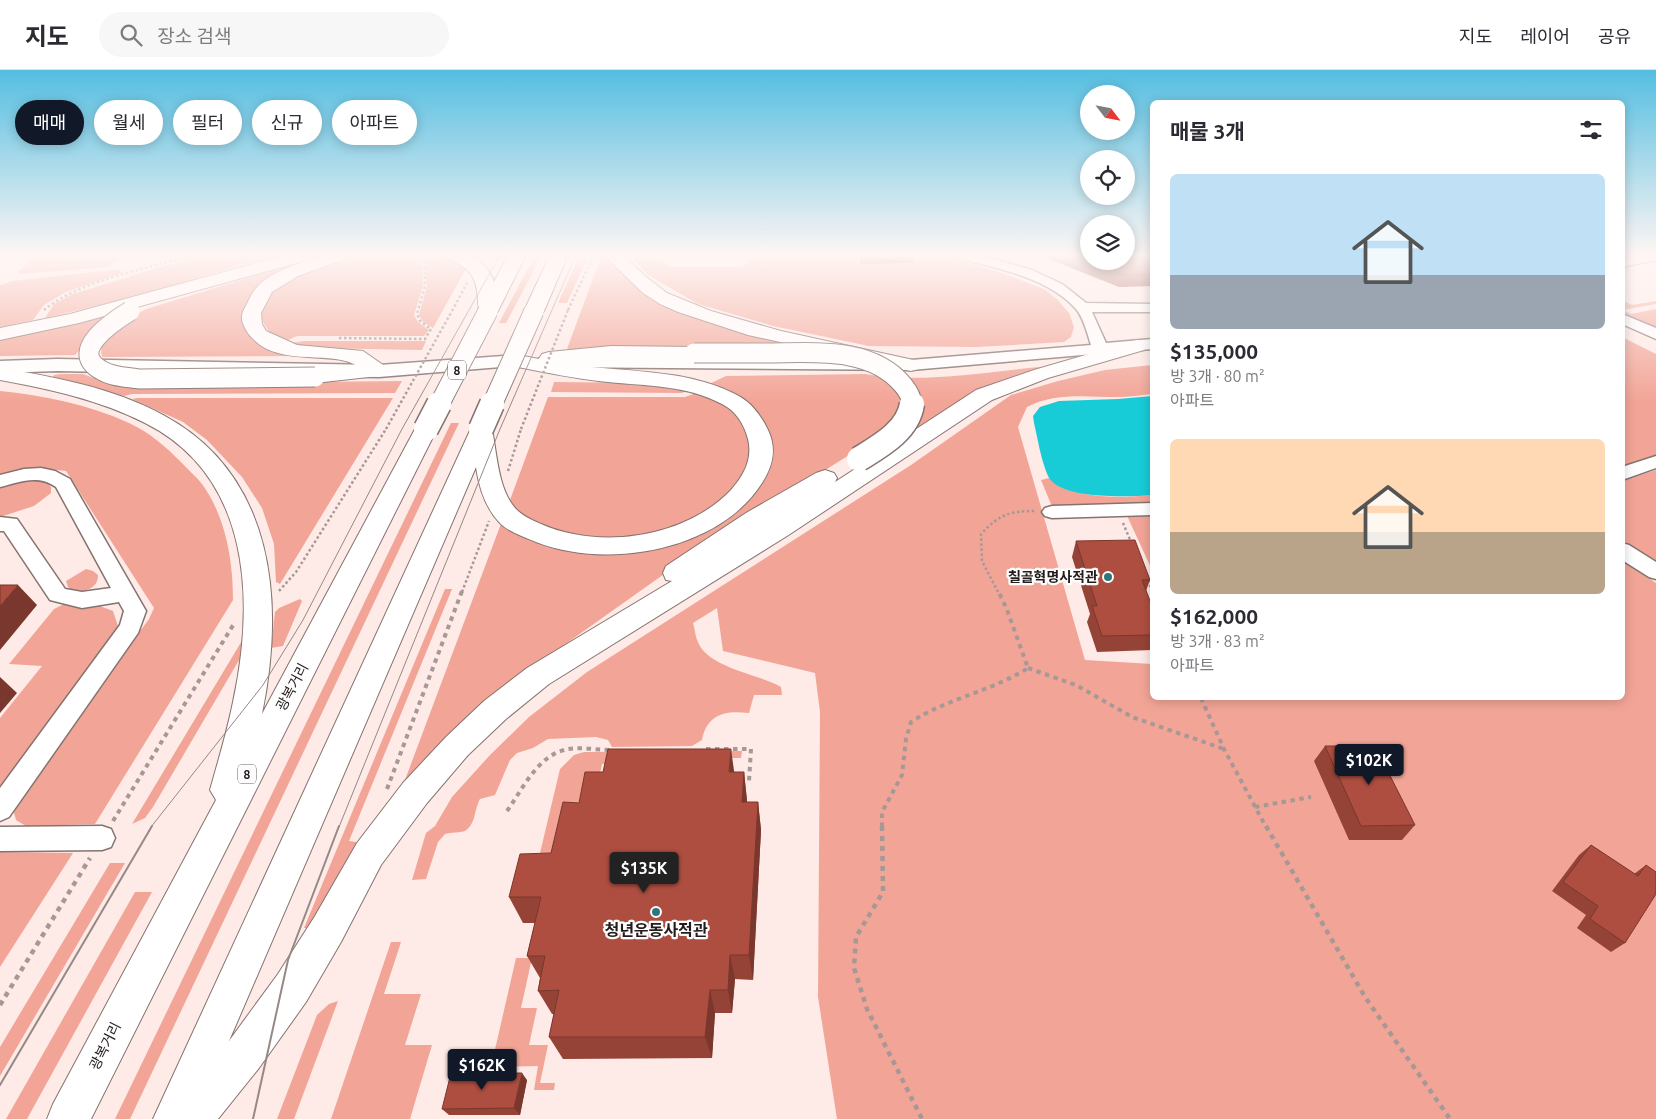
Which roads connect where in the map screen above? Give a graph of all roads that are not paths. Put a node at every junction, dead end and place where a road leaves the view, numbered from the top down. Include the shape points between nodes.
1 (122, 304) edge
2 (151, 304) edge
3 (256, 304) edge
4 (488, 304) edge
5 (492, 304) edge
6 (537, 304) edge
7 (679, 304) edge
8 (1077, 304) edge
9 (1082, 308) junction
10 (1150, 308) edge
11 (488, 311) junction
12 (1625, 319) edge
13 (0, 334) edge
14 (1656, 334) edge
15 (1145, 345) edge
16 (1100, 348) junction
17 (518, 361) junction
18 (911, 365) junction
19 (0, 367) edge
20 (379, 370) junction
21 (0, 374) edge
22 (482, 429) junction
23 (1656, 462) edge
24 (1625, 473) edge
25 (0, 481) edge
26 (1150, 509) edge
27 (1052, 512) road end
28 (0, 524) edge
29 (1625, 552) edge
30 (1656, 572) edge
31 (125, 593) junction
32 (590, 644) junction
33 (0, 809) edge
34 (217, 832) junction
35 (102, 838) road end
36 (0, 839) edge
37 (68, 1119) edge
38 (174, 1119) edge
39 (191, 1119) edge

1 - 13 highway
2 - 20 highway, bridge via 130,311 104,327 91,346 88,355 91,363 112,375 139,379 315,377
3 - 20 highway via 251,313 252,324 259,335 277,345 294,351 356,355
4 - 11 highway
5 - 11 highway, 광복거리 / 8
6 - 22 highway, bridge
7 - 18 highway via 708,317 780,338
8 - 9 street
9 - 10 street
9 - 16 street
11 - 34 highway, 광복거리 / 8, bridge
12 - 14 street
15 - 16 street
15 - 32 highway via 1041,374 984,395 778,530
16 - 18 street
17 - 18 street
17 - 20 main road
17 - 22 highway via 594,374 697,385 731,399 742,408 761,439 762,456 753,480 732,503 701,524 648,541 609,546 579,544 545,537 508,517 492,486
17 - 32 highway, bridge via 611,352 820,352 868,361 887,370 903,383 911,397 912,413 901,429 882,445 704,552
19 - 20 main road
21 - 34 highway via 63,387 155,419 189,442 215,467 236,505 252,545 256,636 249,702
22 - 38 highway
23 - 24 street
25 - 31 street via 38,473 55,476 63,483
26 - 27 street
28 - 31 street via 10,524 58,594 82,600
29 - 30 street
31 - 33 street via 135,611 130,627
32 - 39 highway via 538,676 495,710 415,793 369,854 292,988 245,1054
34 - 37 highway, 광복거리 / 8
35 - 36 street

